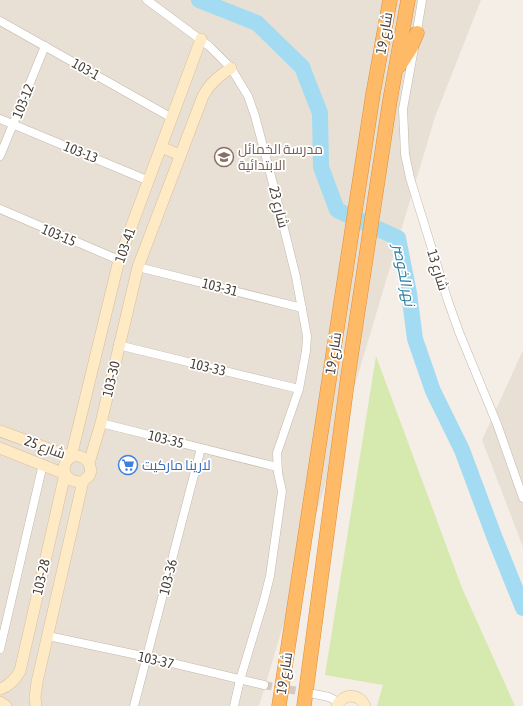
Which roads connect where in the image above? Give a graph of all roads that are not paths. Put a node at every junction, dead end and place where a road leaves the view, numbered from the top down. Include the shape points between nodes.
1 (146, 0) edge
2 (385, 0) edge
3 (390, 0) edge
4 (408, 0) edge
5 (422, 0) edge
6 (0, 21) edge
7 (386, 24) junction
8 (417, 33) junction
9 (202, 39) junction
10 (45, 46) junction
11 (231, 68) junction
12 (393, 79) junction
13 (172, 118) junction
14 (0, 120) edge
15 (13, 124) junction
16 (161, 147) junction
17 (180, 155) junction
18 (0, 156) edge
19 (149, 181) junction
20 (0, 209) edge
21 (119, 260) junction
22 (138, 266) junction
23 (302, 308) junction
24 (118, 346) junction
25 (298, 389) junction
26 (101, 423) junction
27 (0, 431) edge
28 (0, 448) edge
29 (201, 448) junction
30 (72, 457) junction
31 (89, 462) junction
32 (43, 464) junction
33 (277, 467) junction
34 (65, 474) junction
35 (83, 481) junction
36 (523, 498) edge
37 (48, 636) junction
38 (0, 650) edge
39 (147, 657) junction
40 (240, 680) junction
41 (264, 685) tunnel mouth
42 (0, 689) edge
43 (314, 694) tunnel mouth
44 (0, 702) edge
45 (337, 704) edge
46 (6, 706) edge
47 (36, 706) edge
48 (134, 706) edge
49 (234, 706) edge
50 (279, 706) edge
51 (304, 706) edge
52 (365, 706) edge

1 - 9 street, شارع 23
2 - 7 highway
3 - 7 highway, شارع 19
4 - 12 highway, شارع 19
5 - 8 street, شارع 13
6 - 10 street, 103-1
7 - 50 highway, شارع 19
8 - 12 highway
8 - 36 street, شارع 13 via 403,109 405,154 410,178 448,301 497,424
9 - 11 street, شارع 23
9 - 13 street, 103-41
10 - 13 street, 103-1
10 - 15 street, 103-12
11 - 17 street, 103-30 via 206,89
11 - 23 street, شارع 23 via 243,86 255,116
12 - 51 highway, شارع 19 via 348,376
13 - 16 street, 103-41
14 - 15 street, 103-13
15 - 18 street, 103-12
15 - 19 street, 103-13
16 - 17 street
16 - 19 street, 103-41
17 - 22 street, 103-30
19 - 21 street, 103-41
20 - 21 street, 103-15
21 - 30 street, 103-41
22 - 23 street, 103-31
22 - 24 street, 103-30
23 - 25 street, شارع 23 via 307,343
24 - 25 street, 103-33
24 - 26 street, 103-30
25 - 33 street, شارع 23 via 281,439
26 - 29 street, 103-35
26 - 31 street, 103-30
27 - 30 street, شارع 25
28 - 32 street, شارع 25
29 - 33 street, 103-35
29 - 39 street, 103-36
30 - 31 street, شارع 25 via 82,456
30 - 34 street, 103-28 via 65,464
31 - 35 street, 103-30 via 90,474
32 - 34 street, شارع 25
32 - 38 street, 103-28
33 - 40 street, شارع 23 via 282,491 270,576
34 - 35 street, شارع 25 via 71,481
34 - 42 street, 103-28 via 20,671 14,681
35 - 37 street, 103-30
37 - 39 street, 103-37
37 - 47 street, 103-30 via 37,682
39 - 40 street, 103-37
39 - 48 street, 103-36
40 - 41 street, 103-37
40 - 49 street, شارع 23
43 - 45 street via 329,697
44 - 46 street
45 - 52 street via 346,696 352,696 361,700

